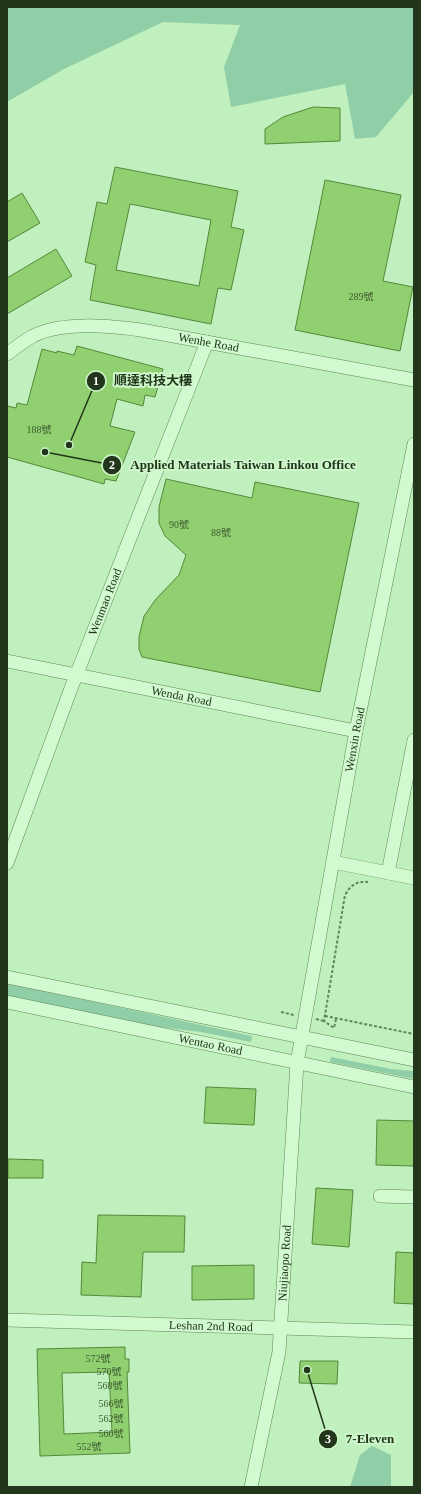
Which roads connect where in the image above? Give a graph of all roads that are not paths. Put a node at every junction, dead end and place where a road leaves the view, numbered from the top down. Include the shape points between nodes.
1 (207, 342) junction
2 (7, 354) edge
3 (414, 380) edge
4 (414, 444) edge
5 (7, 661) edge
6 (78, 674) junction
7 (356, 731) junction
8 (414, 740) edge
9 (333, 862) junction
10 (7, 863) edge
11 (388, 873) junction
12 (414, 878) edge
13 (7, 977) edge
14 (7, 1002) edge
15 (301, 1037) junction
16 (414, 1060) edge
17 (297, 1064) junction
18 (414, 1087) edge
19 (380, 1196) dead end
20 (414, 1197) edge
21 (7, 1320) edge
22 (281, 1329) junction
23 (414, 1332) edge
24 (251, 1487) edge

1 - 2 street, Wenhe Road via 141,330 101,326 66,327 34,336
1 - 3 street, Wenhe Road
1 - 6 street, Wenmao Road
4 - 7 street, Wenxin Road
5 - 6 street, Wenda Road
6 - 7 street, Wenda Road
6 - 10 street, Wenmao Road
7 - 9 street, Wenxin Road
8 - 11 street
9 - 11 street
9 - 15 street, Wenxin Road
11 - 12 street
13 - 15 street
14 - 17 street, Wentao Road
15 - 16 street
15 - 17 street, Niujiaopo Road
17 - 18 street, Wentao Road
17 - 22 street, Niujiaopo Road
19 - 20 street
21 - 22 street, Leshan 2nd Road
22 - 23 street, Leshan 2nd Road
22 - 24 street, Niujiaopo Road via 278,1362

